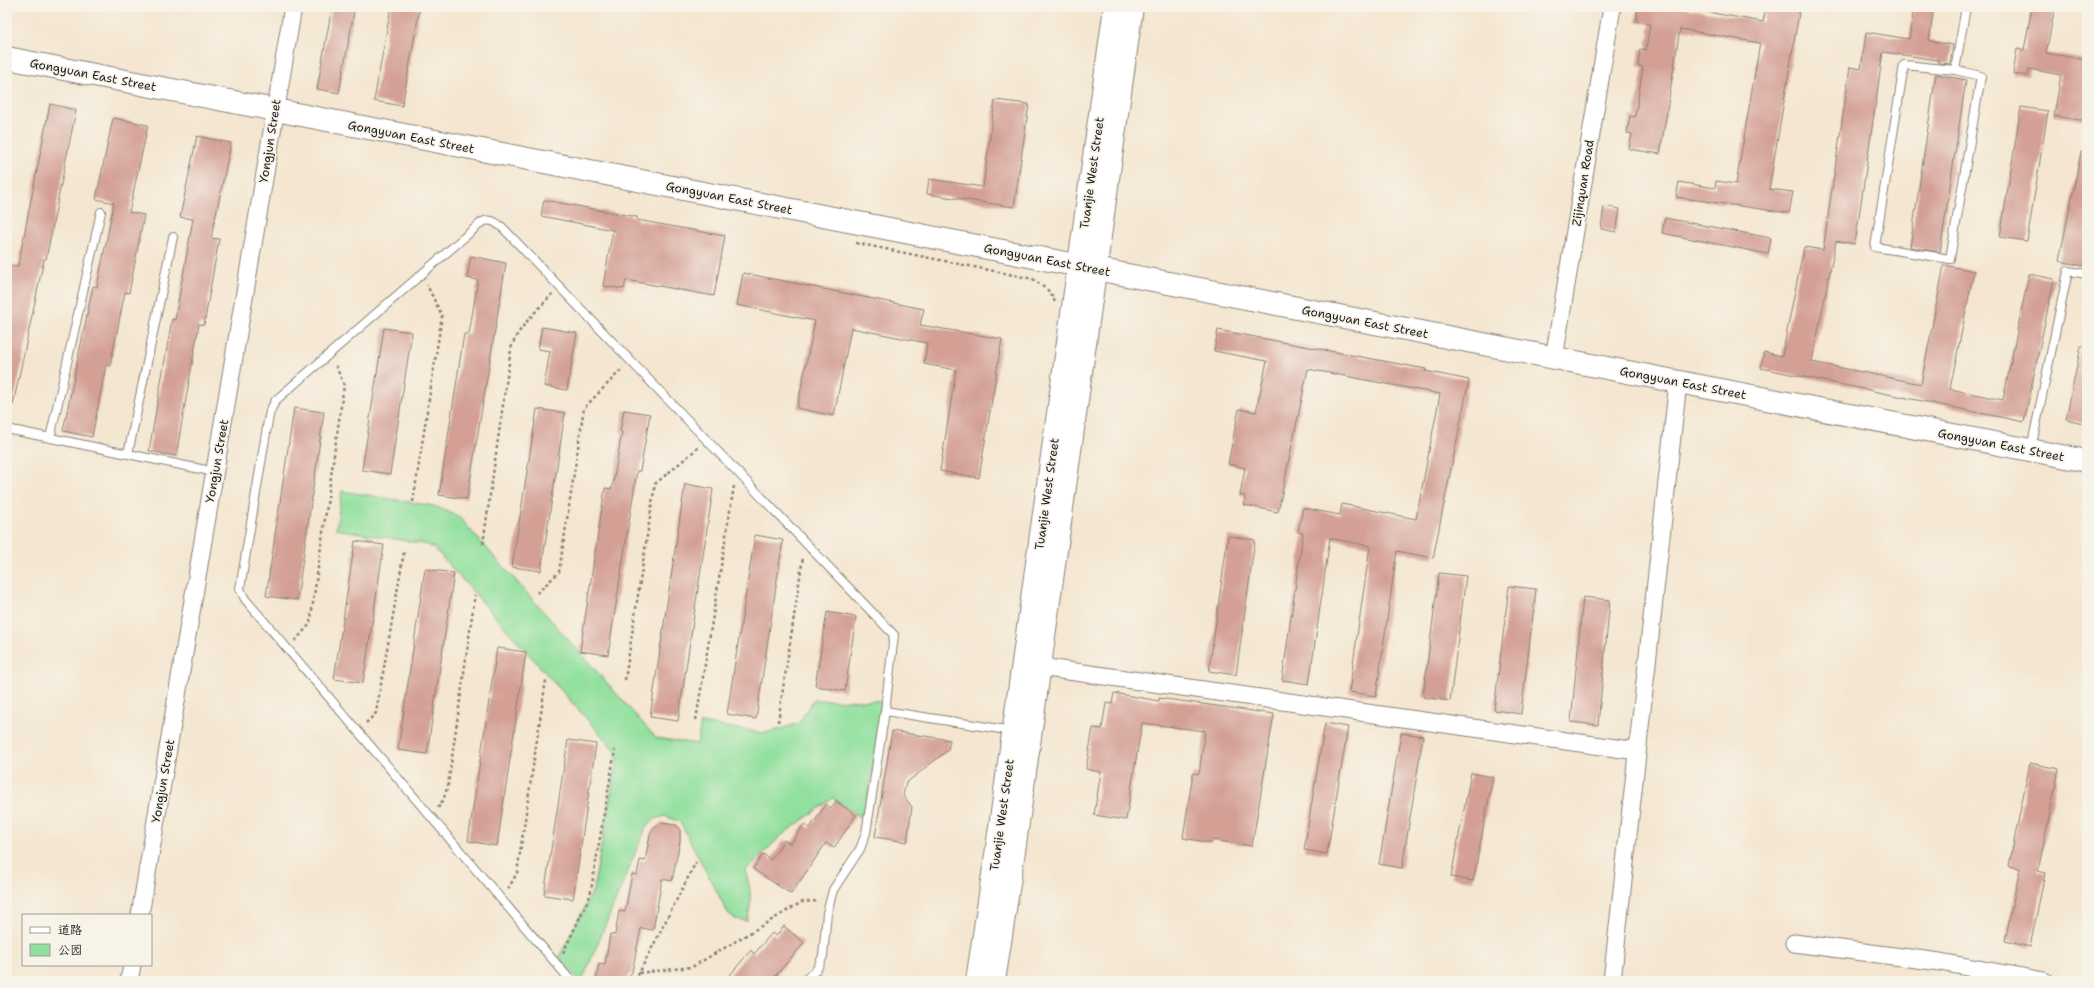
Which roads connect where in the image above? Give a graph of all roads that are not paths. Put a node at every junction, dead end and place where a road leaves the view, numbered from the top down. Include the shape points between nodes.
1 (293, 7) edge
2 (1115, 7) edge
3 (1132, 7) edge
4 (1612, 7) edge
5 (1966, 7) edge
6 (7, 58) edge
7 (1955, 70) junction
8 (276, 110) junction
9 (101, 212) dead end
10 (173, 237) dead end
11 (1087, 268) junction
12 (2087, 274) edge
13 (1554, 358) junction
14 (1678, 382) junction
15 (7, 429) edge
16 (50, 438) junction
17 (2030, 450) junction
18 (128, 454) junction
19 (2087, 461) edge
20 (215, 472) junction
21 (1040, 667) junction
22 (885, 711) junction
23 (1014, 732) junction
24 (1637, 751) junction
25 (140, 914) edge
26 (1794, 943) dead end
27 (132, 966) edge
28 (129, 981) edge
29 (572, 981) edge
30 (804, 981) edge
31 (977, 981) edge
32 (994, 981) edge
33 (1612, 981) edge
34 (2044, 981) edge

1 - 8 street, Yongjun Street
2 - 11 street, Tuanjie West Street
3 - 11 street, Tuanjie West Street
4 - 13 street, Zijinquan Road
5 - 7 lane
6 - 8 street, Gongyuan East Street
7 - 7 lane via 1981,76 1950,259 1875,247 1904,65
8 - 11 street, Gongyuan East Street
8 - 20 street, Yongjun Street
9 - 16 lane
10 - 18 lane
11 - 13 street, Gongyuan East Street
11 - 21 street, Tuanjie West Street
11 - 23 street, Tuanjie West Street
12 - 17 lane via 2068,271
13 - 14 street, Gongyuan East Street
14 - 17 street, Gongyuan East Street
14 - 24 street
15 - 16 lane
16 - 18 lane
17 - 19 street, Gongyuan East Street
18 - 20 lane
20 - 25 street, Yongjun Street
21 - 24 street
21 - 32 street, Tuanjie West Street
22 - 23 lane
22 - 29 lane via 894,635 502,227 493,220 482,222 422,273 276,400 270,411 240,589 245,599 288,650
22 - 30 lane via 866,833 860,849 833,890 829,901 823,956 817,969
23 - 31 street, Tuanjie West Street
24 - 33 street
26 - 34 street via 1940,962
27 - 28 street

